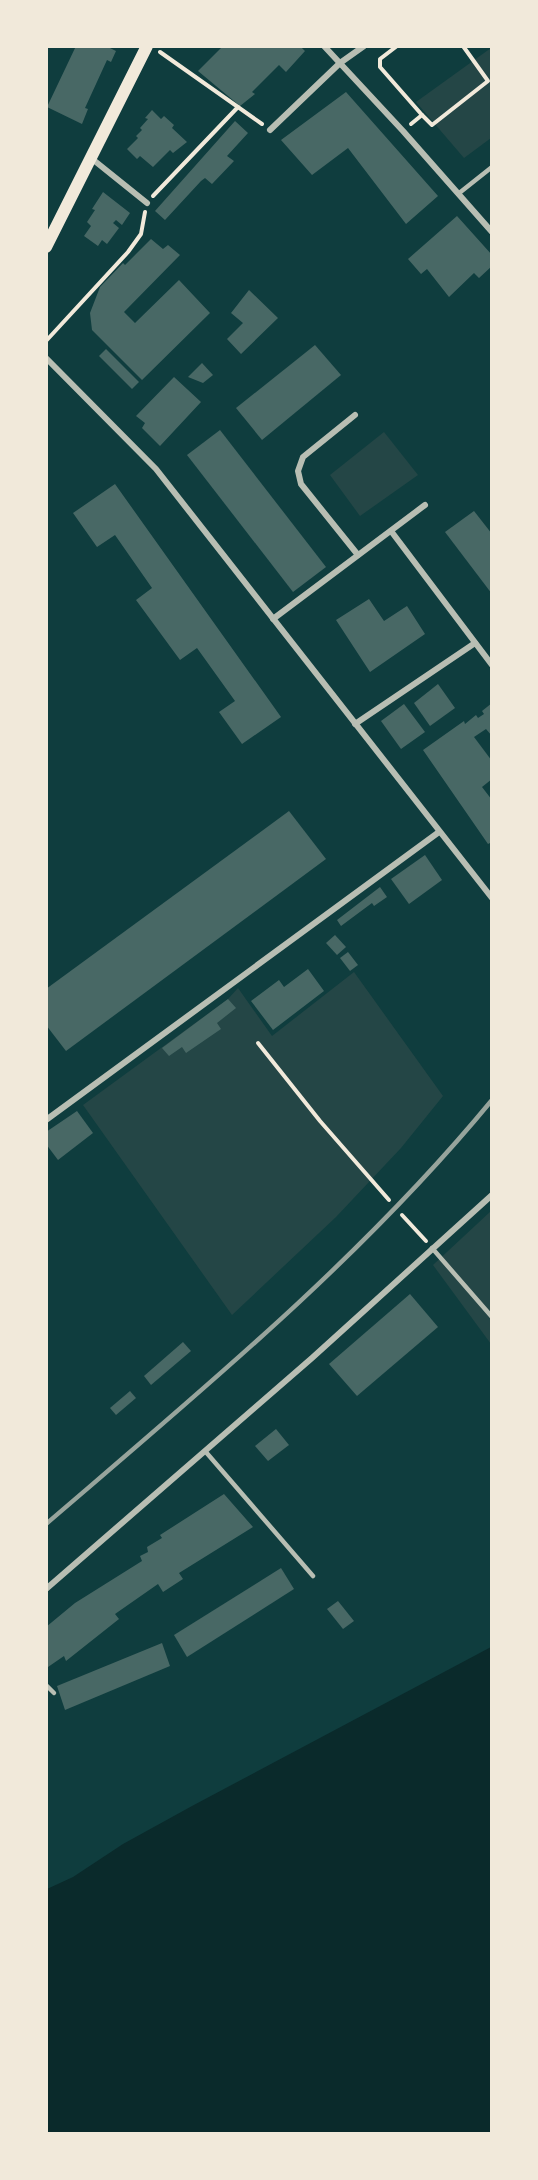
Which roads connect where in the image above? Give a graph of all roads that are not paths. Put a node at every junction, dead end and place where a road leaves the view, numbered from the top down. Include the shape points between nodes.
1 (147, 46) edge
2 (324, 46) edge
3 (364, 46) edge
4 (340, 63) junction
5 (270, 130) road end
6 (91, 158) junction
7 (492, 167) edge
8 (458, 194) junction
9 (147, 203) road end
10 (492, 232) edge
11 (46, 247) edge
12 (46, 358) edge
13 (355, 415) dead end
14 (424, 505) dead end
15 (391, 531) junction
16 (358, 555) junction
17 (273, 619) junction
18 (475, 643) junction
19 (492, 665) edge
20 (355, 724) junction
21 (440, 832) junction
22 (492, 898) edge
23 (46, 1120) edge
24 (492, 1195) edge
25 (432, 1248) junction
26 (492, 1317) edge
27 (205, 1451) junction
28 (313, 1576) dead end
29 (46, 1589) edge
30 (46, 1685) edge
31 (54, 1693) dead end

1 - 6 main road
2 - 4 street
3 - 4 street
4 - 5 street
4 - 8 street
6 - 9 street
6 - 11 main road
7 - 8 lane
8 - 10 street
12 - 17 street via 156,469
13 - 16 street via 303,457 298,471 301,484
14 - 15 street
15 - 16 street
15 - 18 street
16 - 17 street
17 - 20 street
18 - 19 street
18 - 20 street
20 - 21 street
21 - 22 street
21 - 23 street
24 - 25 street
25 - 26 lane
25 - 27 street
27 - 28 lane
27 - 29 street
30 - 31 lane

